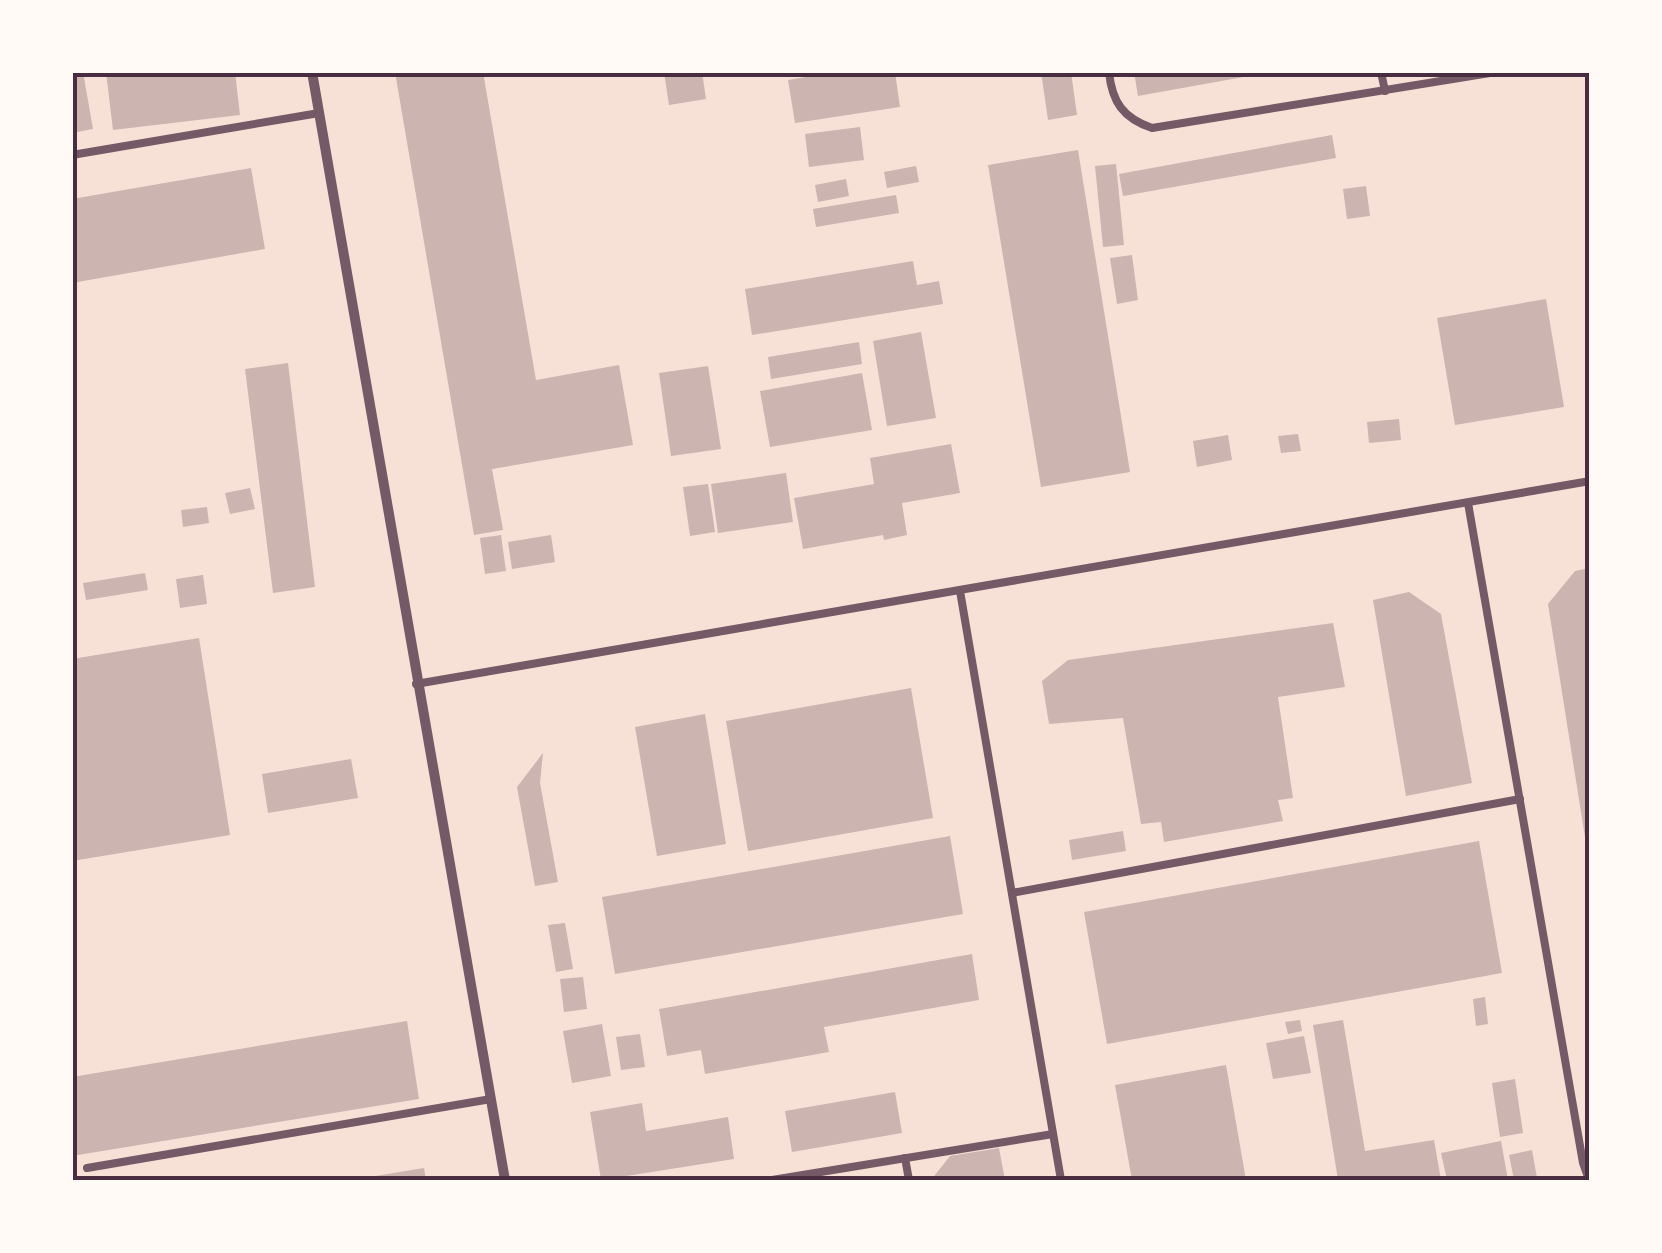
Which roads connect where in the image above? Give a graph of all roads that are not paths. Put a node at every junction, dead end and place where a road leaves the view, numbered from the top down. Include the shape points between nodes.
1 (312, 72) edge
2 (1108, 72) edge
3 (1382, 72) edge
4 (1496, 72) edge
5 (1384, 91) junction
6 (319, 113) junction
7 (72, 155) edge
8 (1590, 481) edge
9 (1468, 503) junction
10 (960, 591) junction
11 (416, 684) junction
12 (1520, 800) junction
13 (1012, 893) junction
14 (491, 1099) junction
15 (1053, 1134) junction
16 (906, 1158) junction
17 (87, 1168) dead end
18 (506, 1180) edge
19 (772, 1180) edge
20 (910, 1180) edge
21 (1061, 1180) edge
22 (1588, 1180) edge

1 - 6 street
2 - 5 lane via 1120,110 1152,128
3 - 5 lane
4 - 5 lane
6 - 7 lane
6 - 11 street
8 - 9 lane
9 - 10 lane
9 - 12 lane
10 - 11 lane
10 - 13 lane
11 - 14 street
12 - 13 lane
12 - 22 lane
13 - 15 lane
14 - 17 lane
14 - 18 street
15 - 16 lane
15 - 21 lane
16 - 19 lane
16 - 20 lane

